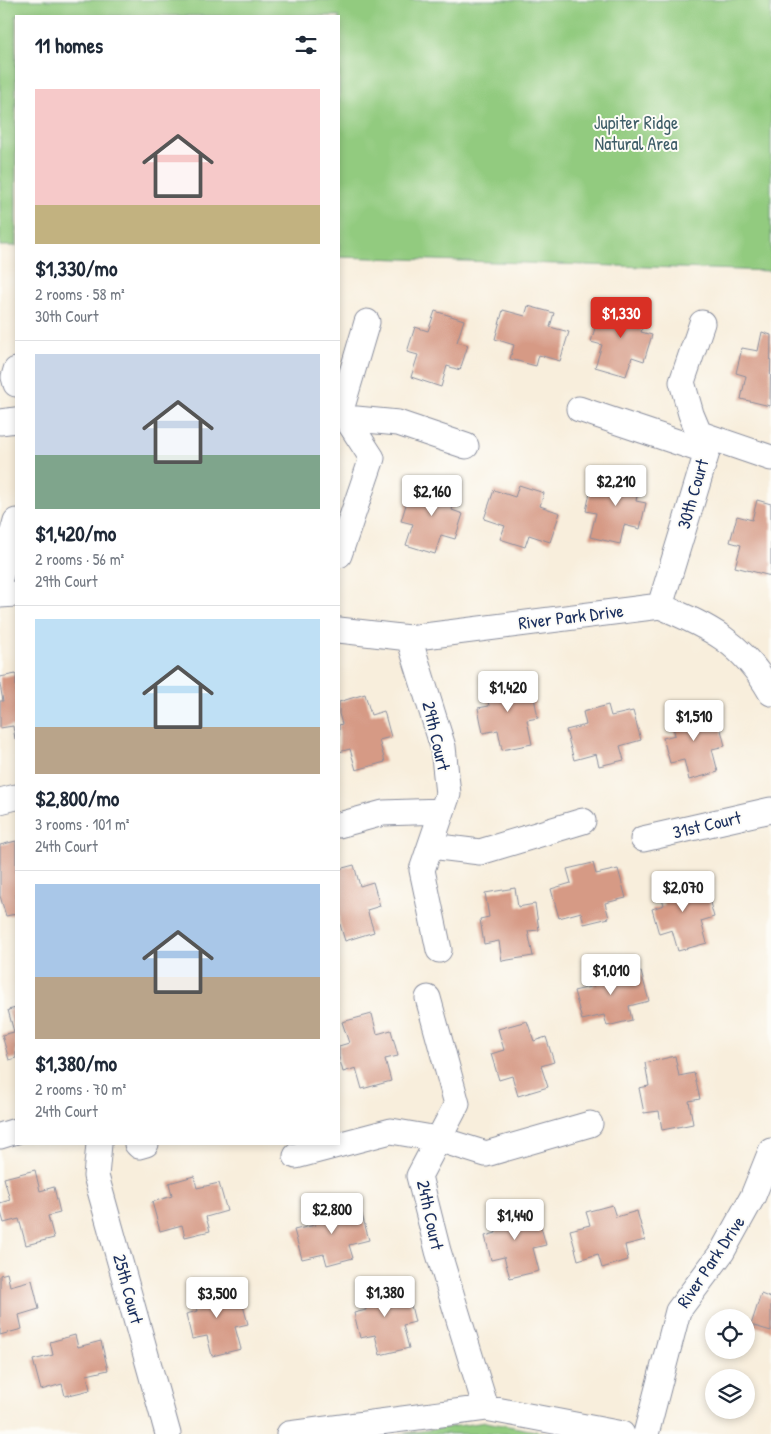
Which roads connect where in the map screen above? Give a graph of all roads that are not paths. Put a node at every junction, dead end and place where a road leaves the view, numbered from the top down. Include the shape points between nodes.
1 (367, 322) dead end
2 (702, 322) dead end
3 (579, 409) dead end
4 (346, 418) junction
5 (15, 420) edge
6 (0, 422) edge
7 (703, 443) junction
8 (466, 446) dead end
9 (340, 447) edge
10 (365, 449) junction
11 (771, 458) edge
12 (15, 524) edge
13 (340, 552) edge
14 (0, 578) edge
15 (15, 594) edge
16 (0, 595) edge
17 (660, 606) junction
18 (340, 630) edge
19 (409, 638) junction
20 (771, 693) edge
21 (15, 797) edge
22 (0, 801) edge
23 (771, 810) edge
24 (442, 811) junction
25 (583, 821) dead end
26 (340, 825) edge
27 (643, 839) dead end
28 (431, 846) junction
29 (439, 950) dead end
30 (428, 998) dead end
31 (590, 1124) dead end
32 (15, 1131) edge
33 (0, 1136) edge
34 (438, 1140) junction
35 (340, 1144) edge
36 (99, 1145) edge
37 (337, 1145) edge
38 (771, 1154) edge
39 (296, 1156) dead end
40 (486, 1408) junction
41 (168, 1434) edge
42 (289, 1434) edge
43 (622, 1434) edge
44 (646, 1434) edge

1 - 4 street via 341,410
2 - 7 street via 682,382 690,414
3 - 7 street, 30th Court
4 - 8 street via 398,423
4 - 10 street
5 - 6 street
7 - 11 street
7 - 17 street, 30th Court
9 - 10 street
10 - 13 street via 372,458
12 - 14 street
15 - 16 street
17 - 19 street, River Park Drive
17 - 20 street via 719,634 741,652 761,675
18 - 19 street, River Park Drive
19 - 24 street, 29th Court via 443,747 448,794
21 - 22 street
23 - 27 street, 31st Court
24 - 26 street via 383,813
24 - 28 street, 29th Court
25 - 28 street via 480,852
28 - 29 street, 29th Court via 422,870
30 - 34 street, 24th Court via 456,1104
31 - 34 street via 486,1154
32 - 33 street
34 - 35 street via 390,1131
34 - 40 street, 24th Court via 419,1176 438,1251
36 - 41 street, 25th Court via 96,1176
37 - 39 street
38 - 44 street, River Park Drive via 753,1196 722,1252 678,1311
40 - 42 street
40 - 43 street

